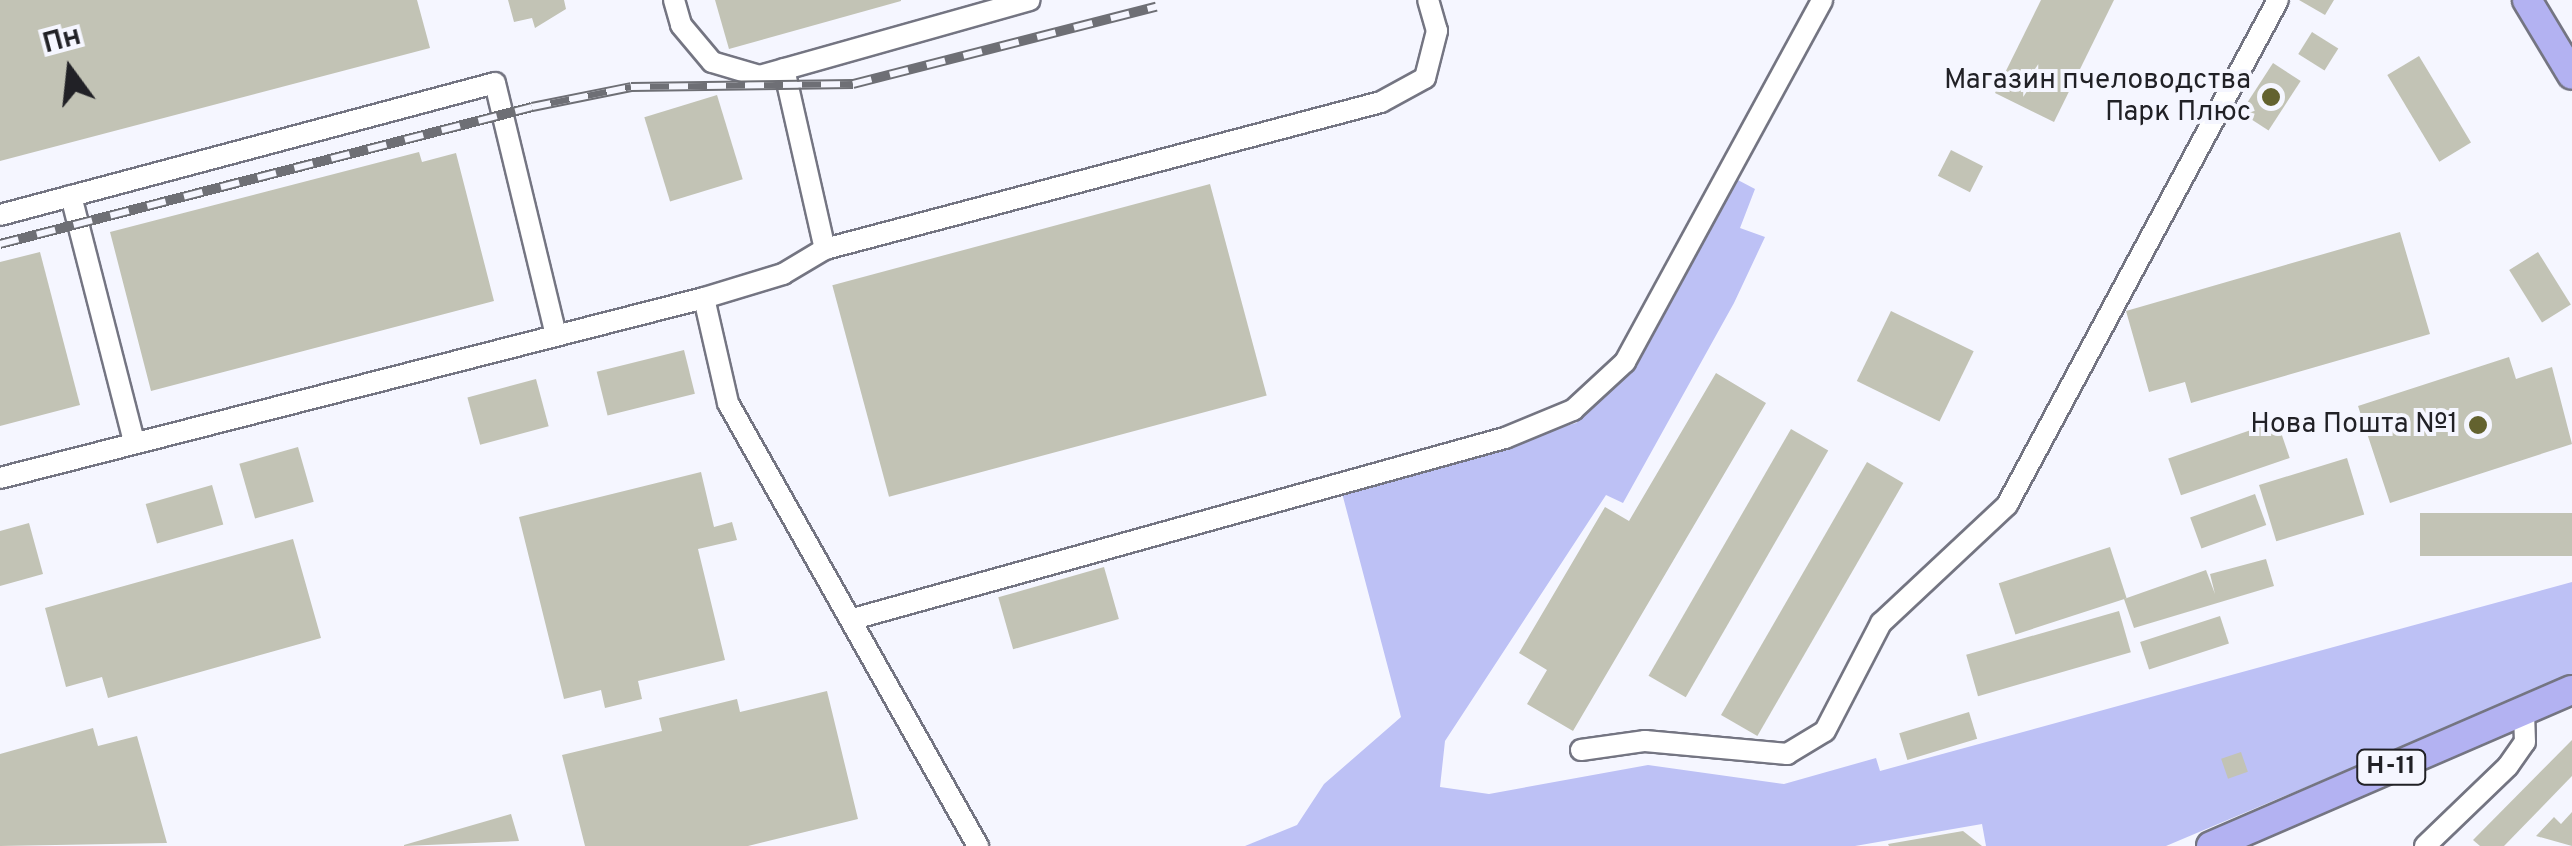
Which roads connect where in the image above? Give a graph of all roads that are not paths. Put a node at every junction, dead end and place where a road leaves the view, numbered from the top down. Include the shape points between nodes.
1 (674, 0) edge
2 (1030, 0) edge
3 (1428, 0) edge
4 (1822, 0) edge
5 (2278, 0) edge
6 (2527, 0) edge
7 (784, 69) junction
8 (2572, 75) edge
9 (70, 196) junction
10 (0, 215) edge
11 (825, 249) junction
12 (704, 298) junction
13 (555, 330) junction
14 (134, 441) junction
15 (0, 478) edge
16 (853, 619) junction
17 (2572, 690) edge
18 (2524, 708) junction
19 (1581, 750) dead end
20 (978, 846) edge
21 (2211, 846) edge
22 (2424, 846) edge

1 - 7 street via 681,25 712,62 760,76
2 - 7 street
3 - 11 street via 1437,31 1426,78 1381,102
4 - 16 street via 1625,362 1573,410 1505,438
5 - 19 street via 2007,506 1881,623 1825,731 1788,754 1645,741
6 - 8 main road
7 - 11 street
9 - 10 street
9 - 13 street via 495,83
9 - 14 street
11 - 12 street via 783,274
12 - 13 street
12 - 16 street via 728,403
13 - 14 street
14 - 15 street
16 - 20 street
17 - 18 main road, Н-11
18 - 21 main road, Н-11
18 - 22 street via 2517,754

